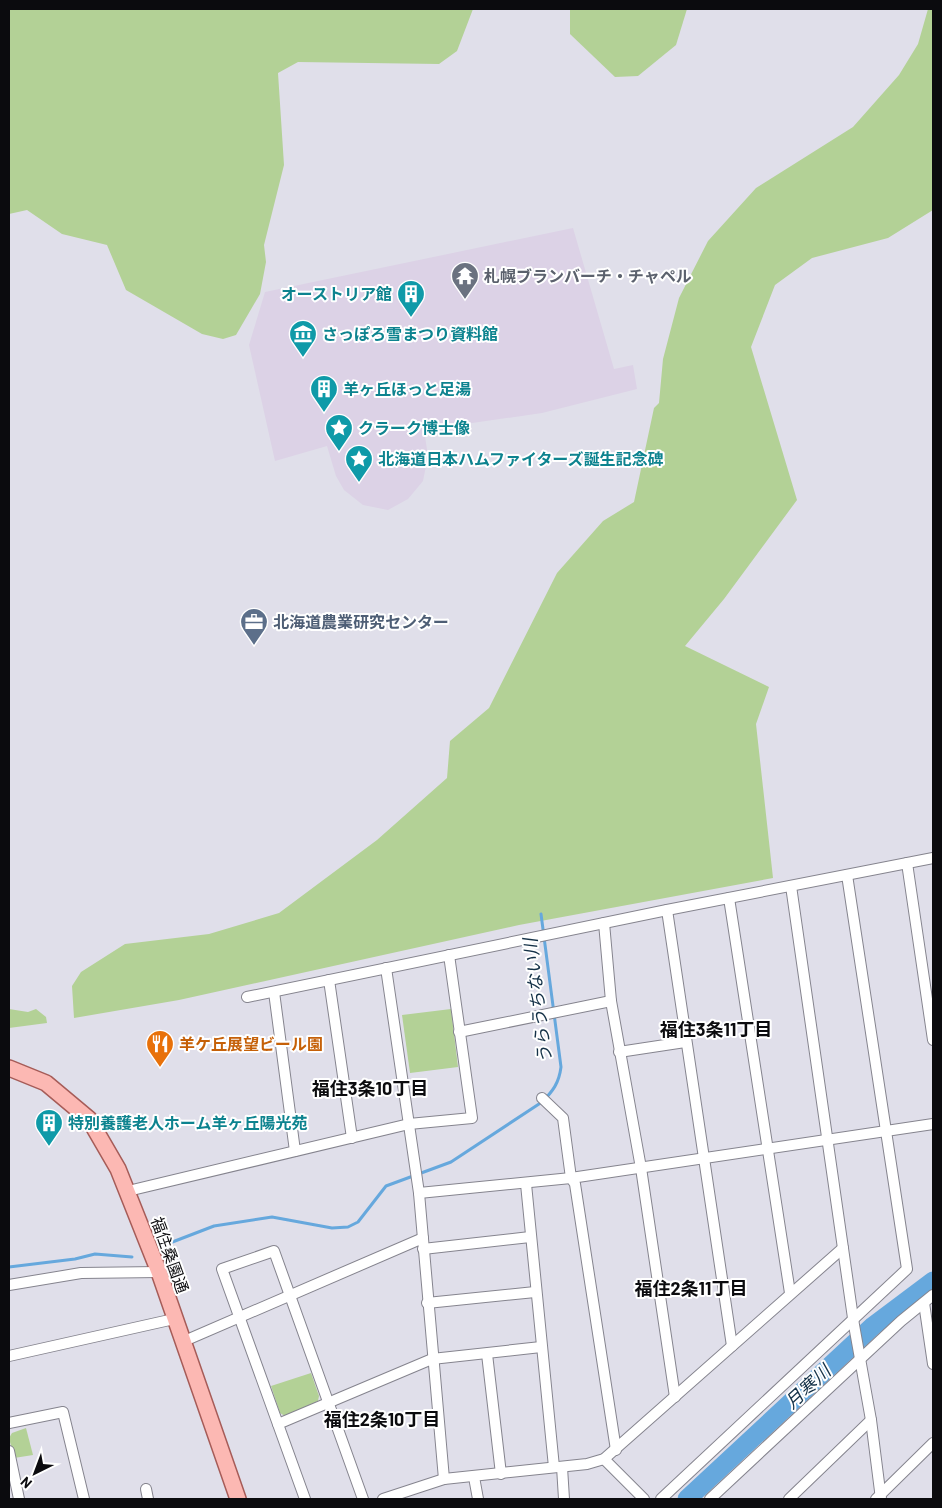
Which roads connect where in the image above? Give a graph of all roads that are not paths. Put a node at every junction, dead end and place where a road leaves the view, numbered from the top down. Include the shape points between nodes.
1 (933, 858) edge
2 (907, 863) junction
3 (846, 875) junction
4 (791, 886) junction
5 (729, 898) junction
6 (667, 910) junction
7 (604, 923) junction
8 (450, 955) junction
9 (386, 968) junction
10 (329, 980) junction
11 (274, 992) junction
12 (247, 998) dead end
13 (612, 1002) junction
14 (459, 1032) junction
15 (933, 1040) edge
16 (685, 1042) junction
17 (619, 1052) junction
18 (9, 1068) edge
19 (545, 1101) dead end
20 (409, 1124) junction
21 (933, 1124) edge
22 (886, 1131) junction
23 (352, 1138) junction
24 (827, 1140) junction
25 (767, 1149) junction
26 (295, 1151) junction
27 (704, 1158) junction
28 (641, 1168) junction
29 (571, 1178) junction
30 (526, 1184) junction
31 (128, 1191) junction
32 (418, 1193) junction
33 (530, 1237) junction
34 (423, 1238) junction
35 (843, 1248) junction
36 (423, 1249) junction
37 (159, 1272) junction
38 (9, 1285) edge
39 (535, 1292) junction
40 (790, 1293) junction
41 (933, 1295) edge
42 (290, 1296) junction
43 (924, 1303) junction
44 (427, 1304) junction
45 (240, 1318) junction
46 (174, 1319) junction
47 (854, 1323) junction
48 (182, 1342) junction
49 (732, 1346) junction
50 (541, 1347) junction
51 (487, 1354) junction
52 (9, 1356) edge
53 (859, 1357) junction
54 (432, 1359) junction
55 (933, 1364) edge
56 (675, 1397) junction
57 (329, 1402) junction
58 (871, 1420) junction
59 (9, 1423) edge
60 (278, 1424) junction
61 (933, 1443) edge
62 (616, 1450) junction
63 (9, 1451) edge
64 (604, 1459) junction
65 (558, 1467) junction
66 (500, 1474) junction
67 (474, 1477) junction
68 (444, 1479) junction
69 (879, 1498) edge
70 (19, 1499) edge
71 (84, 1499) edge
72 (238, 1499) edge
73 (305, 1499) edge
74 (363, 1499) edge
75 (383, 1499) edge
76 (478, 1499) edge
77 (564, 1499) edge
78 (644, 1499) edge
79 (661, 1499) edge
80 (710, 1499) edge
81 (789, 1499) edge

1 - 2 street
2 - 3 street
2 - 15 street
3 - 4 street
3 - 22 street
4 - 5 street
4 - 24 street
5 - 6 street
5 - 25 street
6 - 7 street
6 - 16 street
7 - 8 street
7 - 13 street
8 - 9 street
8 - 14 street
9 - 10 street
9 - 20 street
10 - 11 street
10 - 23 street
11 - 12 street
11 - 26 street
13 - 14 street
13 - 17 street
14 - 20 street via 472,1118
16 - 17 street
16 - 27 street
17 - 28 street
18 - 31 main road, 福住桑園通 via 46,1083 89,1119
19 - 29 street via 562,1118
20 - 23 street
20 - 32 street
21 - 22 street
22 - 24 street
22 - 47 street via 906,1270
23 - 26 street
24 - 25 street
24 - 35 street
25 - 27 street
25 - 40 street
26 - 31 street
27 - 28 street
27 - 49 street
28 - 29 street
28 - 56 street
29 - 30 street
29 - 62 street via 575,1184
30 - 32 street
30 - 33 street
31 - 37 main road, 福住桑園通
32 - 34 street
33 - 36 street
33 - 39 street
34 - 36 street
34 - 42 street
35 - 40 street
35 - 47 street
36 - 44 street
37 - 38 street via 81,1273
37 - 46 main road, 福住桑園通
39 - 44 street
39 - 50 street
40 - 49 street
41 - 43 street
42 - 45 street
42 - 45 street via 274,1251 222,1268
42 - 57 street
43 - 53 street
43 - 55 street
44 - 54 street
45 - 48 street
45 - 60 street
46 - 48 main road, 福住桑園通
46 - 52 street
47 - 53 street
47 - 79 street
48 - 72 main road, 福住桑園通
49 - 56 street
50 - 51 street
50 - 65 street
51 - 54 street
51 - 66 street
53 - 58 street
53 - 80 street
54 - 57 street
54 - 68 street
56 - 62 street
57 - 60 street
57 - 74 street
58 - 69 street
58 - 81 street
59 - 71 street via 63,1412
60 - 73 street
61 - 69 street
62 - 64 street
63 - 70 street
64 - 65 street
64 - 78 street
65 - 66 street
65 - 77 street
66 - 67 street
67 - 68 street
67 - 76 street
68 - 75 street

